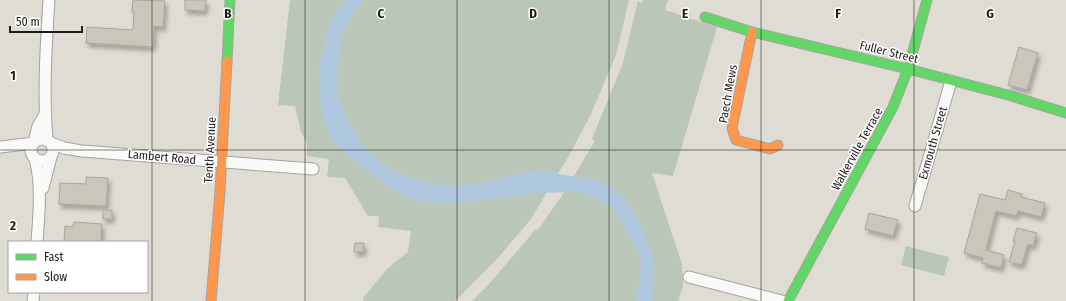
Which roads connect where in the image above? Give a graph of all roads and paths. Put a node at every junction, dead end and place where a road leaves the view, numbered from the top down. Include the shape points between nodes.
1 (49, 0) edge
2 (230, 0) edge
3 (927, 0) edge
4 (705, 18) dead end
5 (752, 32) junction
6 (908, 69) junction
7 (951, 80) junction
8 (1066, 113) edge
9 (45, 114) junction
10 (49, 141) junction
11 (34, 143) junction
12 (778, 145) dead end
13 (0, 147) edge
14 (82, 151) junction
15 (34, 157) junction
16 (51, 157) junction
17 (222, 162) junction
18 (313, 168) dead end
19 (40, 200) junction
20 (915, 206) dead end
21 (37, 241) edge
22 (689, 277) dead end
23 (211, 301) edge
24 (782, 301) edge
25 (788, 301) edge

1 - 9 street
2 - 17 street, Tenth Avenue
3 - 6 street, Walkerville Terrace
4 - 5 street, Fuller Street
5 - 6 street, Fuller Street
5 - 12 street, Paech Mews via 732,128 736,140 770,149
6 - 7 street, Fuller Street
6 - 25 street, Walkerville Terrace via 893,107
7 - 8 street, Fuller Street
7 - 20 street, Exmouth Street
9 - 10 street
9 - 11 street via 38,126
10 - 11 street via 40,139
10 - 14 street, Lambert Road via 64,148
10 - 16 street via 54,147
11 - 13 street
11 - 15 street via 31,151
13 - 15 street
14 - 16 street, Lambert Road
14 - 17 street, Lambert Road
15 - 16 street via 43,161
15 - 19 street via 39,174
16 - 19 street
17 - 18 street, Lambert Road
17 - 23 street, Tenth Avenue
19 - 21 street
22 - 24 street

